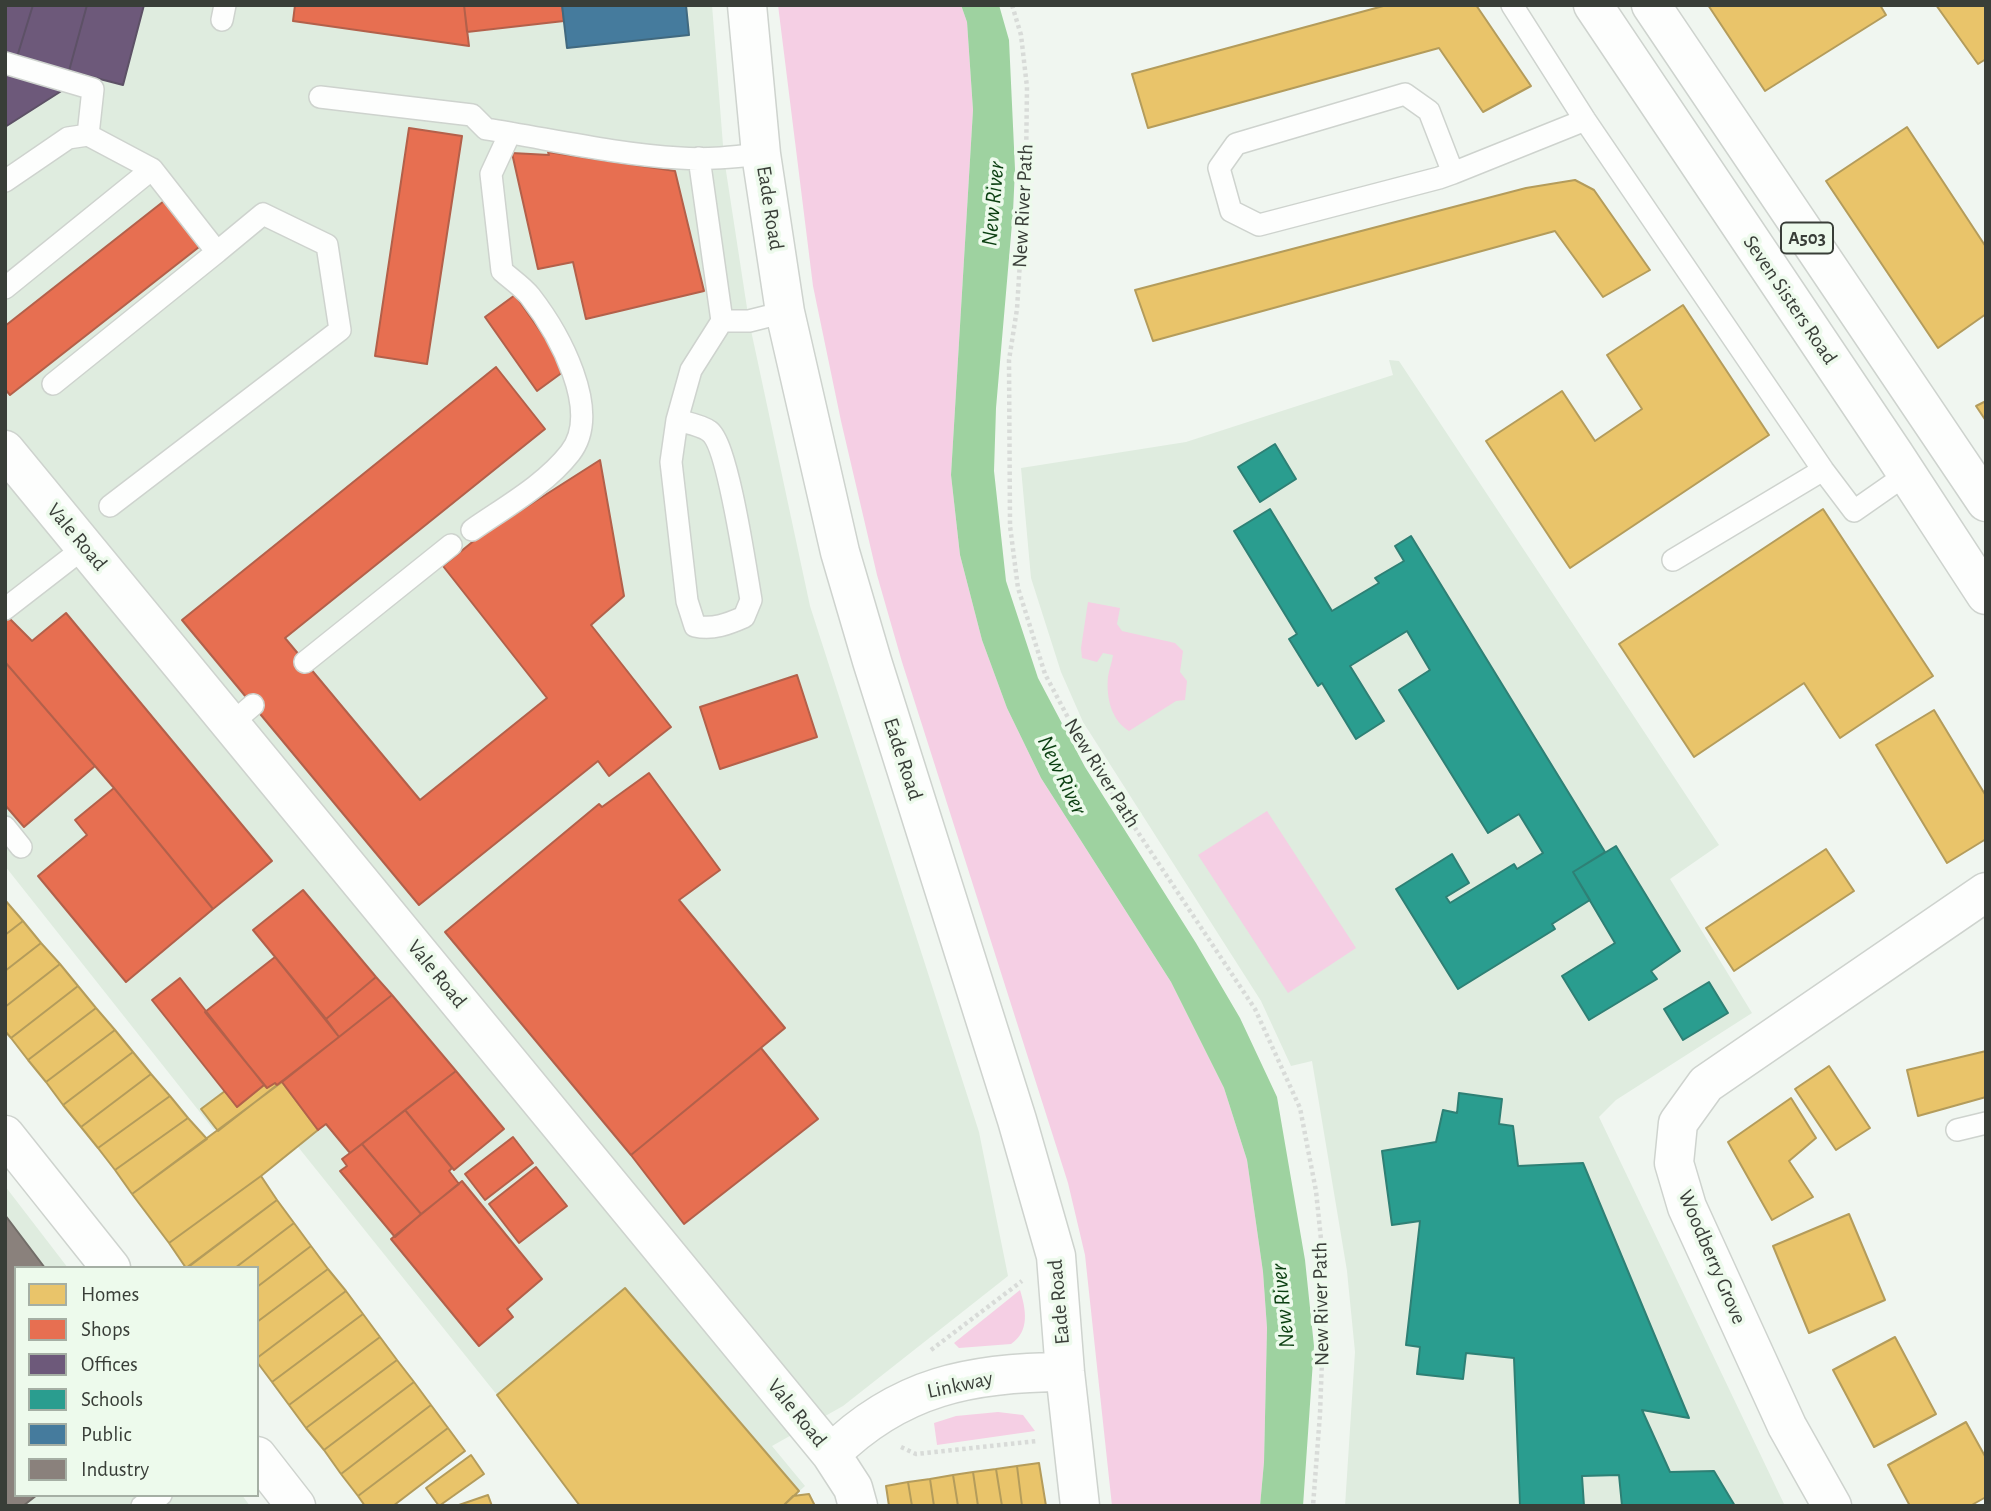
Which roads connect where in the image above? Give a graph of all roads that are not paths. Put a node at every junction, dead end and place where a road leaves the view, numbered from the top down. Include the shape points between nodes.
1 (747, 5) edge
2 (1512, 5) edge
3 (1593, 5) edge
4 (1651, 5) edge
5 (5, 63) edge
6 (320, 97) dead end
7 (1585, 120) junction
8 (510, 133) junction
9 (88, 135) junction
10 (761, 154) junction
11 (699, 158) junction
12 (152, 169) junction
13 (1453, 173) junction
14 (5, 181) edge
15 (217, 252) junction
16 (5, 288) edge
17 (785, 312) junction
18 (722, 321) junction
19 (53, 384) dead end
20 (677, 420) junction
21 (5, 450) edge
22 (1823, 470) junction
23 (1907, 474) junction
24 (1986, 502) edge
25 (110, 506) dead end
26 (472, 530) dead end
27 (451, 545) dead end
28 (85, 547) junction
29 (1673, 560) dead end
30 (1986, 596) edge
31 (5, 609) edge
32 (305, 662) dead end
33 (5, 827) edge
34 (21, 847) dead end
35 (1986, 892) edge
36 (1986, 1123) edge
37 (1957, 1130) dead end
38 (5, 1135) edge
39 (109, 1266) edge
40 (1065, 1372) junction
41 (831, 1454) junction
42 (259, 1459) edge
43 (158, 1497) edge
44 (142, 1506) edge
45 (296, 1506) edge
46 (858, 1506) edge
47 (1080, 1506) edge
48 (1832, 1506) edge

1 - 10 main road, Eade Road
2 - 7 lane
3 - 23 main road, Seven Sisters Road / A503
4 - 24 main road, A503
5 - 9 lane via 93,89
6 - 8 lane via 472,115 486,129
7 - 13 lane
7 - 22 lane
8 - 11 lane
8 - 26 lane via 491,174 502,271 528,294 549,323 573,370 580,434 570,453 546,478
9 - 12 lane
9 - 14 lane via 68,138
10 - 11 lane
10 - 17 main road, Eade Road
11 - 18 lane
12 - 15 lane
12 - 16 lane
13 - 13 lane via 1259,225 1231,211 1219,168 1236,144 1405,94 1429,111
15 - 19 lane
15 - 25 lane via 263,214 327,245 340,330
17 - 18 lane via 749,321
17 - 40 main road, Eade Road via 840,552 1056,1255
18 - 20 lane via 691,370
20 - 20 lane via 671,462 687,601 695,626 725,625 744,617 751,600 726,466 709,431
21 - 28 main road, Vale Road
22 - 23 lane via 1854,511
22 - 29 lane
23 - 30 main road, Seven Sisters Road / A503
27 - 32 lane
28 - 31 lane
28 - 41 main road, Vale Road via 242,714
33 - 34 lane
35 - 48 main road, Woodberry Grove via 1706,1084 1678,1123 1674,1163 1687,1207 1787,1426
36 - 37 lane
38 - 39 main road
40 - 41 main road, Linkway via 937,1386 902,1402
40 - 47 main road, Eade Road
41 - 46 main road, Vale Road via 853,1488
42 - 45 main road
43 - 44 lane

